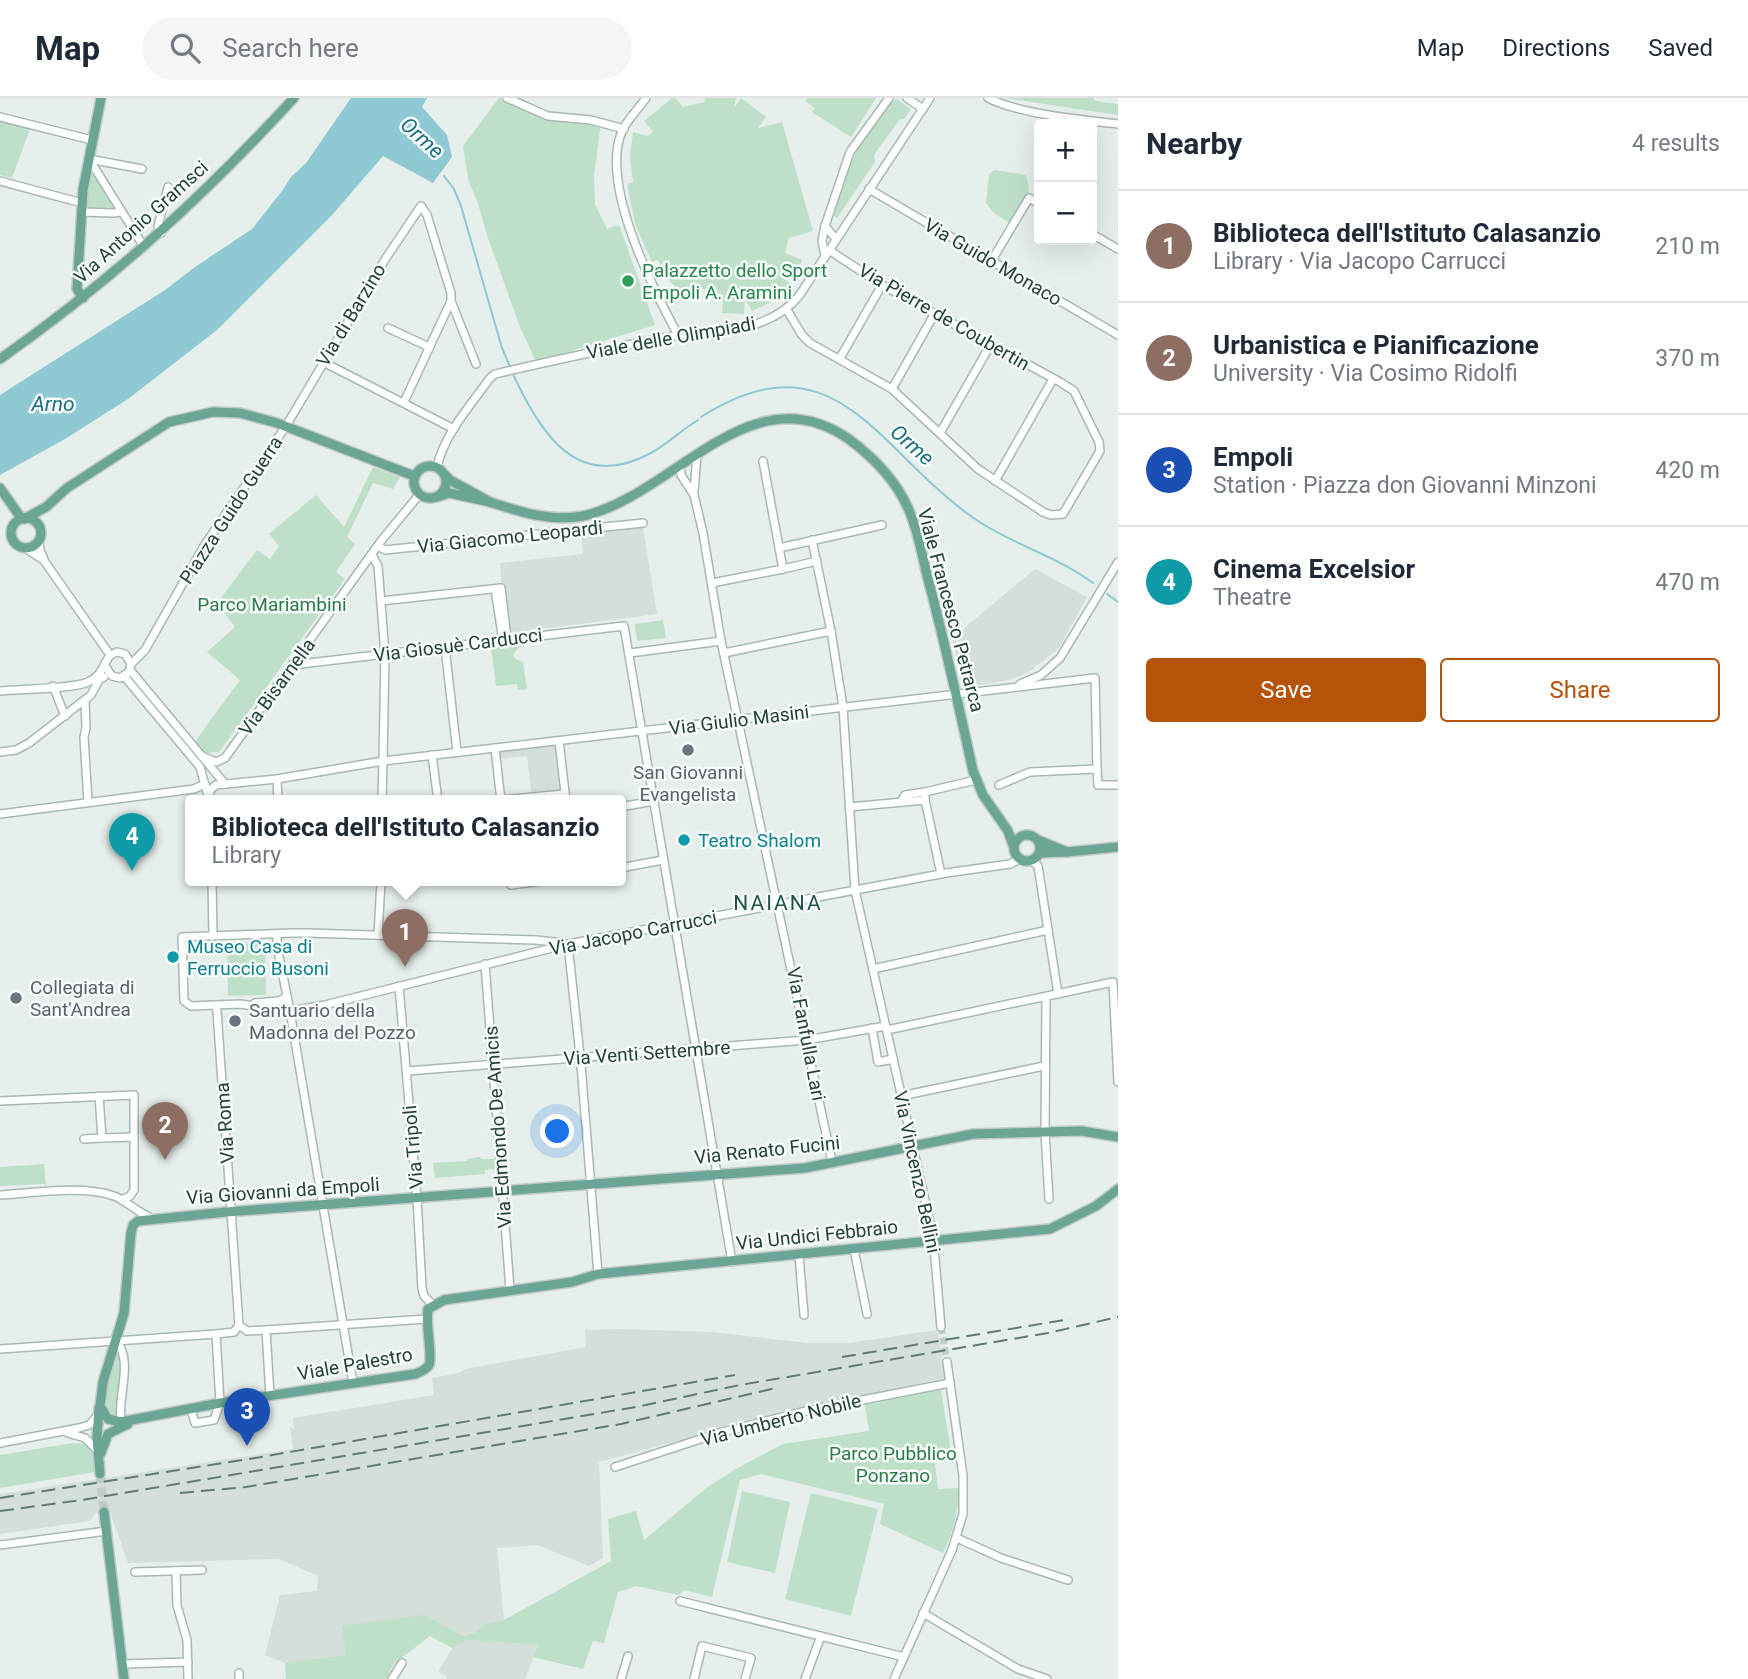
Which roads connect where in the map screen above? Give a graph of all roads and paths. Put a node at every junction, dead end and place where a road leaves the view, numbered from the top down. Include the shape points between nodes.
1 (100, 98) edge
2 (294, 98) edge
3 (506, 98) edge
4 (646, 98) edge
5 (889, 98) edge
6 (907, 98) edge
7 (930, 98) edge
8 (988, 98) edge
9 (923, 109) junction
10 (0, 117) edge
11 (1118, 124) edge
12 (624, 129) junction
13 (92, 140) junction
14 (89, 159) junction
15 (142, 169) dead end
16 (0, 181) edge
17 (168, 187) dead end
18 (869, 189) junction
19 (1034, 201) edge
20 (81, 207) junction
21 (120, 212) junction
22 (825, 226) junction
23 (161, 233) junction
24 (1097, 237) edge
25 (836, 239) junction
26 (144, 247) junction
27 (1118, 249) edge
28 (827, 253) junction
29 (992, 261) junction
30 (882, 285) junction
31 (83, 298) junction
32 (451, 301) junction
33 (787, 310) junction
34 (935, 313) junction
35 (388, 328) dead end
36 (678, 335) junction
37 (1118, 335) edge
38 (991, 344) junction
39 (429, 347) junction
40 (840, 358) junction
41 (0, 359) edge
42 (323, 362) junction
43 (476, 364) dead end
44 (1057, 380) junction
45 (892, 389) junction
46 (404, 402) junction
47 (286, 426) junction
48 (454, 429) junction
49 (940, 433) junction
50 (696, 455) junction
51 (763, 461) dead end
52 (683, 463) junction
53 (437, 467) junction
54 (665, 474) junction
55 (445, 475) junction
56 (694, 475) junction
57 (414, 476) junction
58 (684, 480) junction
59 (995, 481) junction
60 (0, 488) edge
61 (59, 495) junction
62 (419, 495) junction
63 (694, 495) junction
64 (0, 497) edge
65 (437, 497) junction
66 (490, 502) junction
67 (12, 509) junction
68 (25, 519) junction
69 (643, 523) dead end
70 (882, 525) dead end
71 (12, 527) junction
72 (40, 528) junction
73 (0, 537) edge
74 (39, 540) junction
75 (812, 540) junction
76 (13, 541) junction
77 (378, 546) junction
78 (25, 548) junction
79 (779, 548) junction
80 (372, 555) junction
81 (817, 561) junction
82 (45, 562) junction
83 (1118, 562) edge
84 (783, 569) junction
85 (712, 583) junction
86 (381, 601) junction
87 (831, 631) junction
88 (505, 640) junction
89 (721, 641) junction
90 (445, 647) junction
91 (630, 653) junction
92 (724, 653) junction
93 (385, 654) junction
94 (110, 655) junction
95 (292, 665) junction
96 (105, 666) junction
97 (128, 670) junction
98 (112, 676) junction
99 (53, 686) junction
100 (1008, 688) junction
101 (0, 691) edge
102 (956, 694) junction
103 (85, 700) junction
104 (843, 707) junction
105 (65, 716) junction
106 (738, 720) junction
107 (643, 731) junction
108 (559, 741) junction
109 (495, 748) junction
110 (0, 752) edge
111 (457, 752) junction
112 (432, 755) junction
113 (202, 756) junction
114 (383, 761) junction
115 (1097, 769) junction
116 (277, 779) junction
117 (976, 780) junction
118 (220, 784) junction
119 (205, 785) junction
120 (999, 785) dead end
121 (1118, 785) edge
122 (207, 795) edge
123 (209, 795) edge
124 (278, 795) edge
125 (382, 795) edge
126 (437, 795) edge
127 (500, 795) edge
128 (566, 795) edge
129 (925, 796) junction
130 (654, 801) junction
131 (88, 802) junction
132 (626, 806) edge
133 (849, 807) junction
134 (0, 814) edge
135 (998, 817) junction
136 (1026, 834) junction
137 (1038, 841) junction
138 (1013, 845) junction
139 (1118, 847) edge
140 (1067, 852) junction
141 (1035, 856) junction
142 (1020, 859) junction
143 (663, 860) junction
144 (626, 867) edge
145 (941, 874) junction
146 (212, 886) edge
147 (381, 886) edge
148 (855, 890) junction
149 (779, 905) junction
150 (676, 924) junction
151 (1048, 930) junction
152 (277, 934) junction
153 (378, 934) junction
154 (214, 936) junction
155 (569, 944) junction
156 (485, 964) junction
157 (873, 969) junction
158 (399, 986) junction
159 (1058, 995) junction
160 (287, 997) junction
161 (1046, 997) junction
162 (240, 1004) junction
163 (215, 1005) junction
164 (290, 1010) junction
165 (872, 1028) junction
166 (887, 1028) junction
167 (807, 1040) junction
168 (696, 1050) junction
169 (581, 1059) junction
170 (893, 1059) junction
171 (494, 1066) junction
172 (1044, 1066) junction
173 (407, 1071) junction
174 (1118, 1082) edge
175 (99, 1096) junction
176 (901, 1096) junction
177 (0, 1101) edge
178 (1045, 1133) junction
179 (134, 1137) junction
180 (1118, 1137) edge
181 (102, 1138) junction
182 (84, 1139) dead end
183 (913, 1146) junction
184 (832, 1163) junction
185 (718, 1174) junction
186 (592, 1184) junction
187 (1118, 1189) edge
188 (502, 1191) junction
189 (0, 1195) edge
190 (417, 1198) junction
191 (1049, 1199) dead end
192 (125, 1203) junction
193 (325, 1206) junction
194 (232, 1212) junction
195 (150, 1218) junction
196 (133, 1225) junction
197 (933, 1241) junction
198 (854, 1250) junction
199 (799, 1255) junction
200 (732, 1262) junction
201 (598, 1274) junction
202 (510, 1289) junction
203 (433, 1305) junction
204 (867, 1314) dead end
205 (804, 1315) dead end
206 (426, 1319) junction
207 (239, 1325) junction
208 (344, 1326) junction
209 (941, 1327) tunnel mouth
210 (266, 1330) junction
211 (216, 1334) junction
212 (116, 1340) junction
213 (0, 1349) edge
214 (947, 1362) tunnel mouth
215 (353, 1383) junction
216 (950, 1383) junction
217 (270, 1396) junction
218 (220, 1403) junction
219 (99, 1408) junction
220 (191, 1409) junction
221 (139, 1419) junction
222 (121, 1422) junction
223 (60, 1433) junction
224 (0, 1443) edge
225 (99, 1456) junction
226 (615, 1467) dead end
227 (100, 1474) tunnel mouth
228 (104, 1512) tunnel mouth
229 (107, 1531) junction
230 (957, 1538) junction
231 (0, 1545) edge
232 (202, 1570) dead end
233 (176, 1571) junction
234 (135, 1572) dead end
235 (1068, 1580) dead end
236 (680, 1601) dead end
237 (923, 1613) junction
238 (821, 1636) junction
239 (628, 1656) dead end
240 (904, 1657) junction
241 (188, 1662) junction
242 (402, 1663) dead end
243 (123, 1664) junction
244 (124, 1679) edge
245 (188, 1679) edge
246 (392, 1679) edge
247 (621, 1679) edge
248 (694, 1679) edge
249 (745, 1679) edge
250 (805, 1679) edge
251 (894, 1679) edge
252 (1047, 1679) edge

1 - 13 main road
2 - 23 main road, Via Antonio Gramsci
3 - 12 street via 548,116
4 - 12 street
5 - 22 street via 850,152
6 - 9 street
7 - 9 street
8 - 11 street
9 - 18 street
10 - 13 street
12 - 36 street via 618,176 628,223 650,282
13 - 14 main road
14 - 15 street
14 - 20 main road
14 - 21 street
16 - 20 street
17 - 23 street via 158,226
18 - 25 street
18 - 29 street, Via Guido Monaco
19 - 29 street via 1029,198
20 - 21 street
20 - 31 main road via 77,289
21 - 26 street
22 - 25 street
22 - 28 street via 822,241
23 - 26 main road, Via Antonio Gramsci
24 - 27 street
25 - 28 street
26 - 31 main road, Via Antonio Gramsci
28 - 30 street, Via Pierre de Coubertin
28 - 33 street
29 - 37 street, Via Guido Monaco
30 - 34 street, Via Pierre de Coubertin
30 - 40 street
31 - 41 main road, Via Antonio Gramsci
32 - 39 street
32 - 42 street, Via di Barzino via 422,206
32 - 43 street
33 - 36 street, Viale delle Olimpiadi via 728,331
33 - 40 street via 810,343
34 - 38 street, Via Pierre de Coubertin
34 - 45 street
35 - 39 street
36 - 48 street, Viale delle Olimpiadi via 495,374
38 - 44 street, Via Pierre de Coubertin
38 - 49 street
39 - 46 street
40 - 45 street
42 - 46 street
42 - 47 street, Via di Barzino
44 - 59 street
44 - 59 street, Via Pierre de Coubertin via 1074,391 1100,451 1063,514 1043,512
45 - 49 street
46 - 48 street
47 - 57 main road
47 - 61 main road via 240,413 186,416 146,436
47 - 97 street, Piazza Guido Guerra via 204,546 145,650
48 - 53 street, Viale delle Olimpiadi
49 - 59 street
50 - 52 main road, Viale Francesco Petrarca
50 - 56 street
50 - 102 main road, Viale Francesco Petrarca via 743,429 778,418 828,427 862,449 896,486 908,508
51 - 79 street
52 - 54 main road, Viale Francesco Petrarca
52 - 56 street
52 - 58 street
53 - 55 main road, Viale Francesco Petrarca
53 - 57 main road via 424,467
54 - 58 street
54 - 66 main road, Viale Francesco Petrarca via 624,500 579,516 543,517
55 - 65 main road via 446,486
55 - 66 main road, Viale Francesco Petrarca
56 - 63 street
57 - 62 main road
58 - 63 street
60 - 67 main road
61 - 68 main road
61 - 72 main road
62 - 65 main road, Viale Francesco Petrarca
62 - 77 street, Via Bisarnella
63 - 85 street, Via Fanfulla Lari
64 - 67 main road
65 - 66 main road, Viale Francesco Petrarca via 449,494
67 - 68 main road
67 - 71 main road
68 - 71 main road
68 - 72 main road
69 - 77 street, Via Giacomo Leopardi via 385,550
70 - 75 street
71 - 73 main road
71 - 76 main road
72 - 74 main road
73 - 76 main road
74 - 78 main road
74 - 82 street
75 - 79 street
75 - 81 street, Via Vincenzo Bellini
76 - 78 main road
77 - 80 street, Via Bisarnella
78 - 82 street
79 - 84 street
80 - 86 street via 378,566
80 - 95 street, Via Bisarnella
81 - 84 street
81 - 87 street, Via Vincenzo Bellini
82 - 94 street
83 - 100 street via 1060,658 1041,675
84 - 85 street
85 - 89 street, Via Fanfulla Lari
86 - 88 street via 501,588
86 - 93 street
87 - 92 street
87 - 104 street, Via Vincenzo Bellini
88 - 90 street, Via Giosuè Carducci
88 - 91 street, Via Giosuè Carducci via 624,626
89 - 91 street
89 - 92 street, Via Fanfulla Lari
90 - 93 street, Via Giosuè Carducci
90 - 111 street
91 - 107 street
92 - 106 street, Via Fanfulla Lari
93 - 95 street, Via Giosuè Carducci
93 - 114 street
94 - 96 street
94 - 97 street via 128,657
95 - 113 street, Via Bisarnella via 225,758 216,762
96 - 98 street
96 - 99 street via 88,682
97 - 98 street
97 - 113 street
97 - 119 street via 200,767
98 - 103 street via 99,680
99 - 101 street
99 - 105 street
100 - 102 street, Via Giulio Masini
100 - 115 street, Via Giulio Masini via 1094,677
102 - 104 street, Via Giulio Masini
102 - 117 main road, Viale Francesco Petrarca
103 - 105 street
103 - 131 street
104 - 106 street, Via Giulio Masini
104 - 133 street, Via Vincenzo Bellini
105 - 110 street via 29,743
106 - 107 street, Via Giulio Masini
106 - 149 street, Via Fanfulla Lari
107 - 108 street, Via Giulio Masini
107 - 130 street
108 - 109 street, Via Giulio Masini
108 - 128 street
109 - 111 street, Via Giulio Masini
109 - 127 street
111 - 112 street, Via Giulio Masini
112 - 114 street, Via Giulio Masini
112 - 126 street
113 - 118 street
114 - 116 street, Via Giulio Masini
114 - 125 street
115 - 120 street via 1030,772
115 - 121 street via 1098,785
116 - 118 street, Via Giulio Masini
116 - 124 street
117 - 129 street
117 - 135 main road, Viale Francesco Petrarca
118 - 123 street
119 - 122 street
119 - 131 street
129 - 133 street via 905,795 901,802
129 - 145 street
130 - 132 street
130 - 143 street
131 - 134 street
133 - 148 street, Via Vincenzo Bellini
135 - 136 main road, Viale Francesco Petrarca
135 - 138 main road, Viale Francesco Petrarca
136 - 137 main road
136 - 138 main road
137 - 140 main road
137 - 141 main road
138 - 142 main road
139 - 140 main road
140 - 141 main road
141 - 142 main road
141 - 151 street
142 - 145 street, Via Jacopo Carrucci
143 - 144 street
143 - 150 street
145 - 148 street, Via Jacopo Carrucci
146 - 154 street
147 - 153 street
148 - 149 street, Via Jacopo Carrucci
148 - 157 street, Via Vincenzo Bellini
149 - 150 street, Via Jacopo Carrucci
149 - 167 street, Via Fanfulla Lari
150 - 155 street, Via Jacopo Carrucci
150 - 168 street
151 - 157 street
151 - 159 street
152 - 153 street
152 - 154 street
152 - 160 street
153 - 155 street
154 - 163 street via 182,937 183,999 191,1006
155 - 156 street, Via Jacopo Carrucci
155 - 169 street
156 - 158 street, Via Jacopo Carrucci
156 - 171 street, Via Edmondo De Amicis
157 - 166 street, Via Vincenzo Bellini
158 - 164 street, Via Jacopo Carrucci via 325,1006
158 - 173 street, Via Tripoli
159 - 161 street, Via Venti Settembre
159 - 174 street, Via Venti Settembre via 1114,982
160 - 162 street
160 - 164 street
161 - 166 street, Via Venti Settembre
161 - 172 street
162 - 163 street
162 - 164 street, Via Jacopo Carrucci
163 - 194 street, Via Roma
164 - 193 street
165 - 166 street, Via Venti Settembre
165 - 167 street, Via Venti Settembre
165 - 170 street via 878,1062
166 - 170 street, Via Vincenzo Bellini
167 - 168 street, Via Venti Settembre
167 - 184 street, Via Fanfulla Lari
168 - 169 street, Via Venti Settembre
168 - 185 street
169 - 171 street, Via Venti Settembre
169 - 186 street
170 - 176 street, Via Vincenzo Bellini
171 - 173 street, Via Venti Settembre
171 - 188 street, Via Edmondo De Amicis
172 - 176 street
172 - 178 street
173 - 190 street, Via Tripoli
175 - 177 street
175 - 179 street via 134,1094
175 - 181 street
176 - 183 street, Via Vincenzo Bellini
178 - 180 main road, Via Renato Fucini via 1082,1131
178 - 183 main road, Via Renato Fucini via 965,1135
178 - 191 street
179 - 181 street
179 - 192 street via 134,1190
181 - 182 street
183 - 184 main road, Via Renato Fucini
183 - 197 street, Via Vincenzo Bellini
184 - 185 main road, Via Renato Fucini
185 - 186 main road, Via Renato Fucini
185 - 200 street
186 - 188 main road, Via Renato Fucini
186 - 201 street
187 - 197 main road, Via Undici Febbraio via 1050,1229
188 - 190 main road, Via Renato Fucini
188 - 202 street, Via Edmondo De Amicis
189 - 192 street via 91,1192
190 - 193 main road, Via Giovanni da Empoli
190 - 203 street, Via Tripoli via 422,1288
192 - 195 street
192 - 196 street via 132,1210
193 - 194 main road, Via Giovanni da Empoli
193 - 208 street
194 - 195 main road, Via Giovanni da Empoli
194 - 207 street, Via Roma
195 - 196 main road, Via Giovanni da Empoli
196 - 212 main road via 126,1300
197 - 198 main road, Via Undici Febbraio
197 - 209 street, Via Vincenzo Bellini
198 - 199 main road, Via Undici Febbraio
198 - 204 street
199 - 200 main road, Via Undici Febbraio
199 - 205 street
200 - 201 main road, Via Undici Febbraio
201 - 202 main road, Via Undici Febbraio via 572,1282
202 - 203 main road
203 - 206 main road, Viale Palestro
206 - 208 street
206 - 215 main road, Viale Palestro via 430,1362 424,1370
207 - 210 street via 247,1331
207 - 211 street via 234,1332
208 - 210 street
208 - 215 street
210 - 217 street
211 - 212 street
211 - 218 street
212 - 213 street
212 - 219 main road
212 - 222 street via 124,1364
214 - 216 street
215 - 217 main road, Viale Palestro
216 - 226 street, Via Umberto Nobile via 806,1411
216 - 230 street via 965,1492
217 - 218 main road, Viale Palestro
218 - 220 main road, Viale Palestro
218 - 220 street via 214,1420 195,1423
219 - 222 main road via 108,1419
219 - 223 street via 89,1425
219 - 225 main road
220 - 221 main road, Viale Palestro
221 - 222 main road
221 - 225 main road via 108,1434
223 - 224 street
223 - 225 street via 85,1438
225 - 227 main road
228 - 229 main road
229 - 231 street
229 - 243 main road
230 - 235 street
230 - 237 street
232 - 233 street
233 - 234 street
233 - 241 street
236 - 238 street
237 - 240 street
237 - 252 street via 1018,1669
238 - 240 street
238 - 250 street
239 - 247 street
240 - 251 street
241 - 243 street
241 - 245 street
242 - 246 street
243 - 244 main road
248 - 249 street via 702,1646 751,1658

